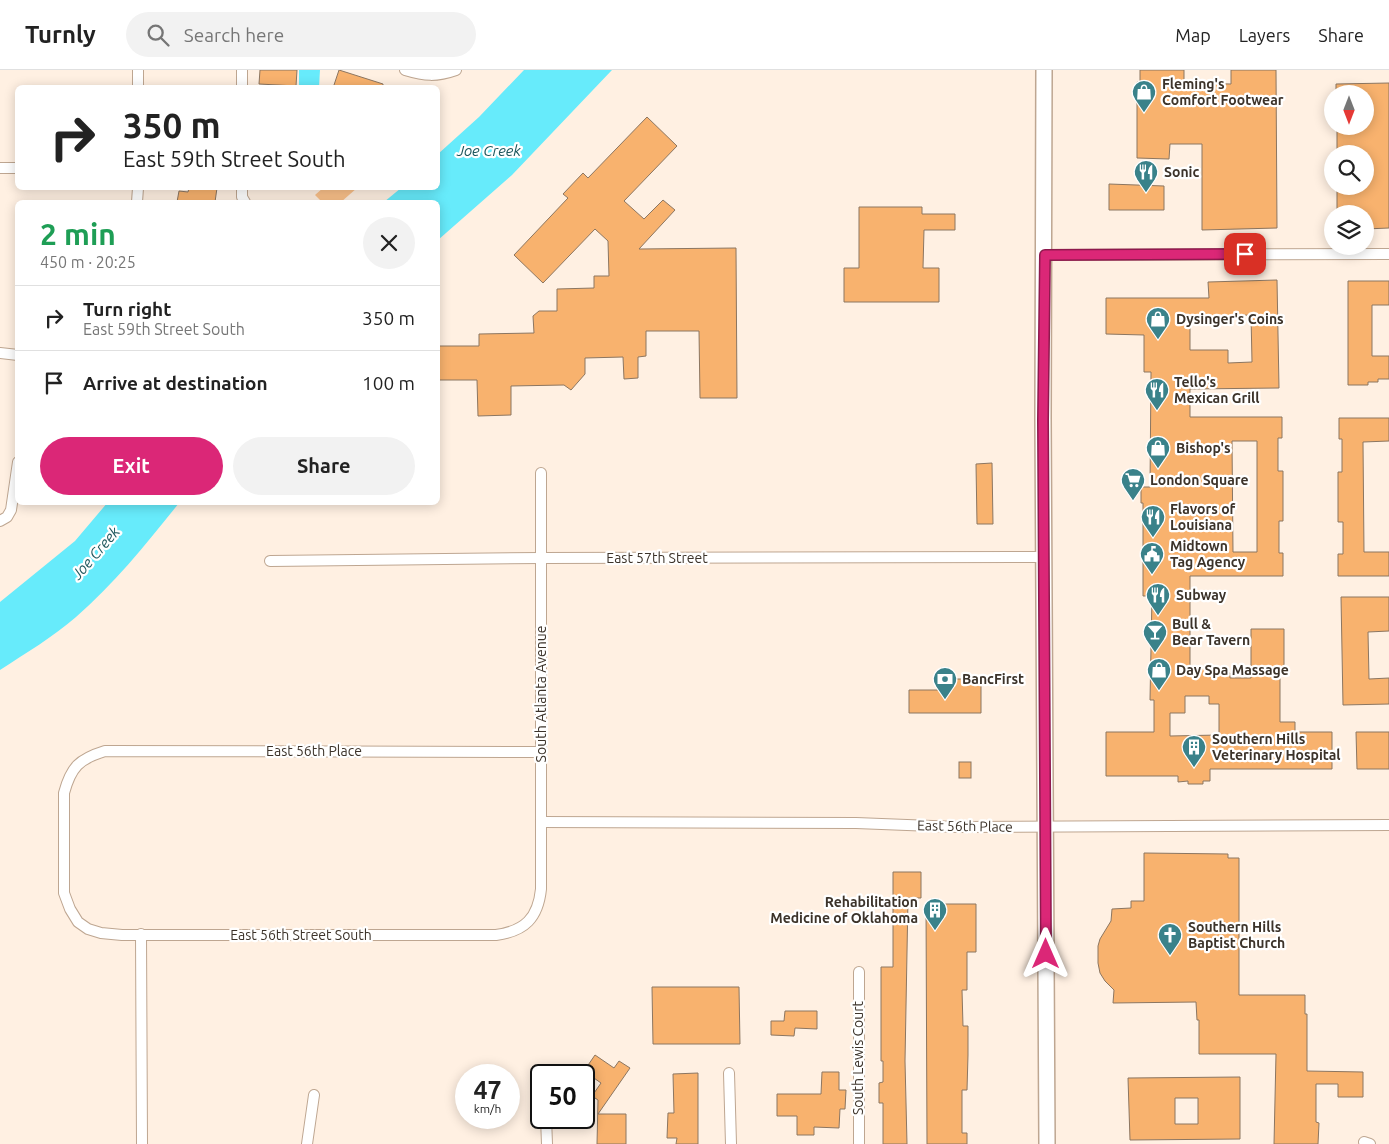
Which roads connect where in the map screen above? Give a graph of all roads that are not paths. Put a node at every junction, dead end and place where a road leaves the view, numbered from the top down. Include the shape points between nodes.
1 (138, 70) edge
2 (242, 70) edge
3 (405, 70) edge
4 (456, 70) edge
5 (1044, 70) edge
6 (138, 85) edge
7 (242, 85) edge
8 (0, 168) edge
9 (15, 168) edge
10 (1389, 254) edge
11 (1045, 255) junction
12 (0, 353) edge
13 (15, 355) edge
14 (541, 473) dead end
15 (15, 478) edge
16 (3, 519) edge
17 (1044, 557) junction
18 (541, 558) junction
19 (270, 561) dead end
20 (541, 752) junction
21 (540, 822) junction
22 (1389, 825) edge
23 (1045, 826) junction
24 (70, 909) joint
25 (534, 914) joint
26 (141, 934) junction
27 (859, 972) dead end
28 (729, 1073) dead end
29 (314, 1095) dead end
30 (546, 1129) edge
31 (142, 1144) edge
32 (307, 1144) edge
33 (547, 1144) edge
34 (731, 1144) edge
35 (858, 1144) edge
36 (1047, 1144) edge

1 - 6 street
2 - 7 street
3 - 4 street via 440,75
5 - 11 main road
8 - 9 street
10 - 11 street
11 - 17 main road
12 - 13 street
14 - 18 street, South Atlanta Avenue
15 - 16 street via 12,503
17 - 18 street, East 57th Street
17 - 23 main road
18 - 19 street, East 57th Street
18 - 20 street, South Atlanta Avenue
20 - 21 street, South Atlanta Avenue
20 - 24 street, East 56th Place via 105,751 89,756 68,778 64,793 64,893
21 - 23 street, East 56th Place
21 - 25 street, South Atlanta Avenue via 541,889 540,902
22 - 23 street, East 56th Place
23 - 36 main road
24 - 26 street, East 56th Street South via 78,922 88,929 101,933
25 - 26 street, East 56th Street South via 523,927 496,935
26 - 31 street
27 - 35 street, South Lewis Court
28 - 34 street
29 - 32 street
30 - 33 street

